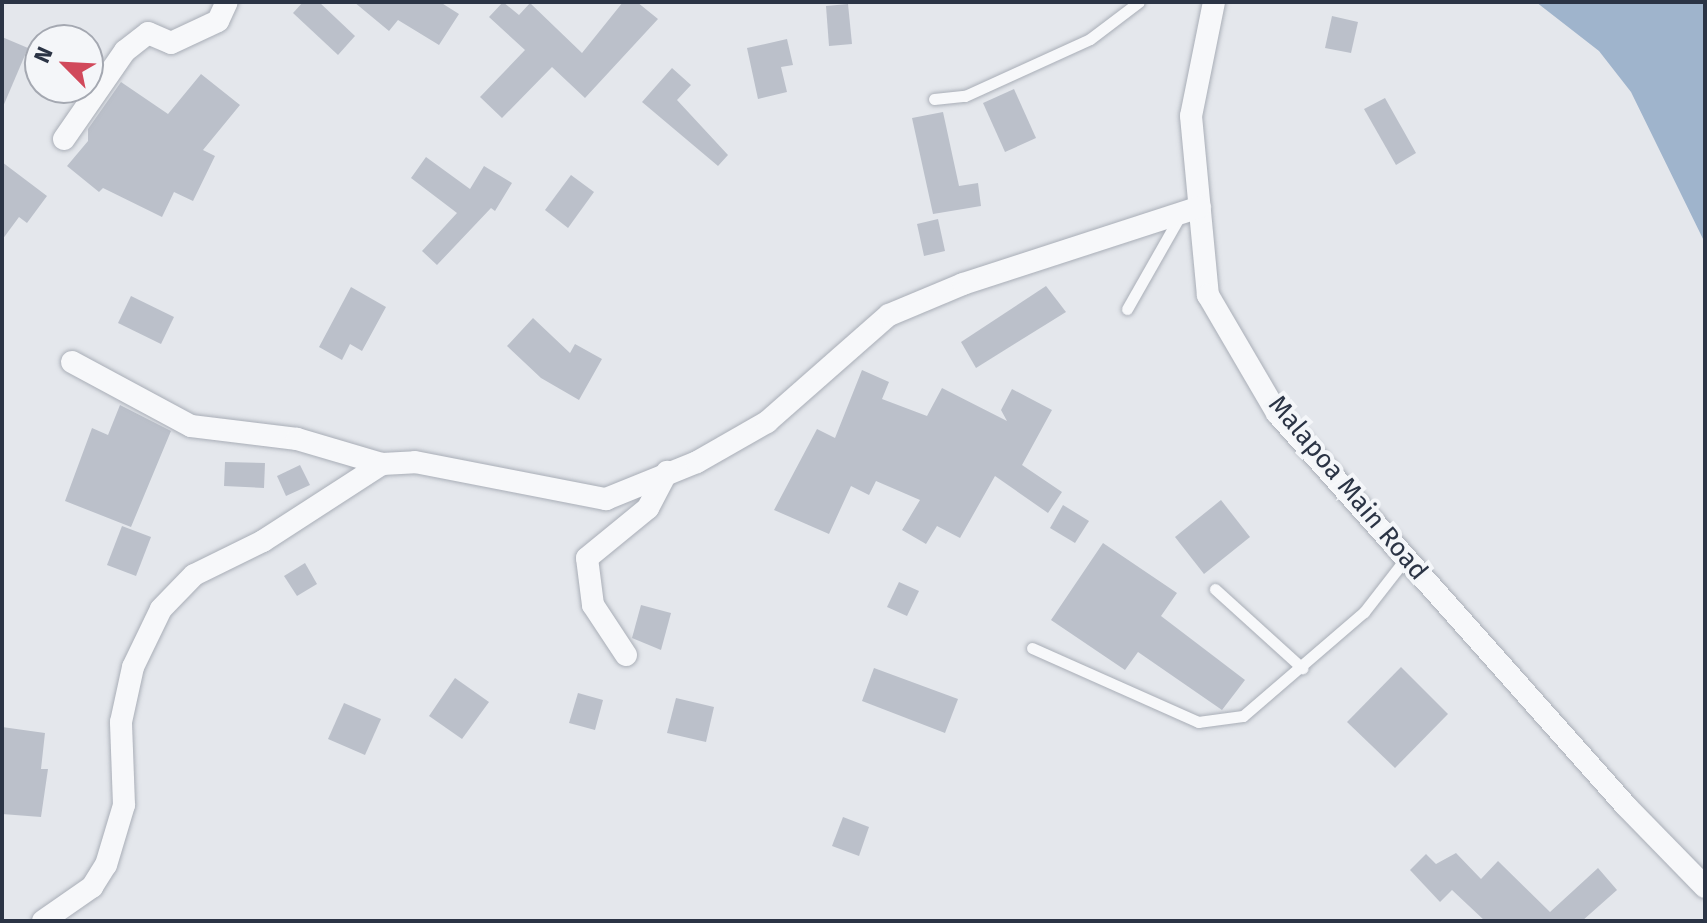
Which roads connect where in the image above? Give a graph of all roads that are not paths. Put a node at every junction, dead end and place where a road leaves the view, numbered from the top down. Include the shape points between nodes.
1 (227, 2) edge
2 (1139, 2) edge
3 (1214, 2) edge
4 (934, 99) dead end
5 (64, 139) dead end
6 (1190, 210) junction
7 (1127, 309) dead end
8 (72, 362) dead end
9 (382, 464) junction
10 (668, 471) junction
11 (1406, 558) junction
12 (1215, 589) dead end
13 (1032, 648) dead end
14 (626, 655) dead end
15 (1302, 668) junction
16 (1705, 887) edge
17 (43, 921) edge

1 - 5 street via 218,21 171,43 148,33 125,51
2 - 4 lane via 1090,39 965,96
3 - 6 street, Malapoa Main Road via 1191,116
6 - 7 lane
6 - 10 street via 963,284 889,315 767,422 697,462
6 - 11 street, Malapoa Main Road via 1208,295 1277,413
8 - 9 street via 191,426 297,439
9 - 10 street via 415,462 606,499
9 - 17 street via 263,541 194,575 161,609 124,696 119,835 92,887
10 - 14 street via 648,508 587,558 593,605
11 - 15 lane via 1364,612
11 - 16 street, Malapoa Main Road
12 - 15 lane
13 - 15 lane via 1198,722 1243,716

